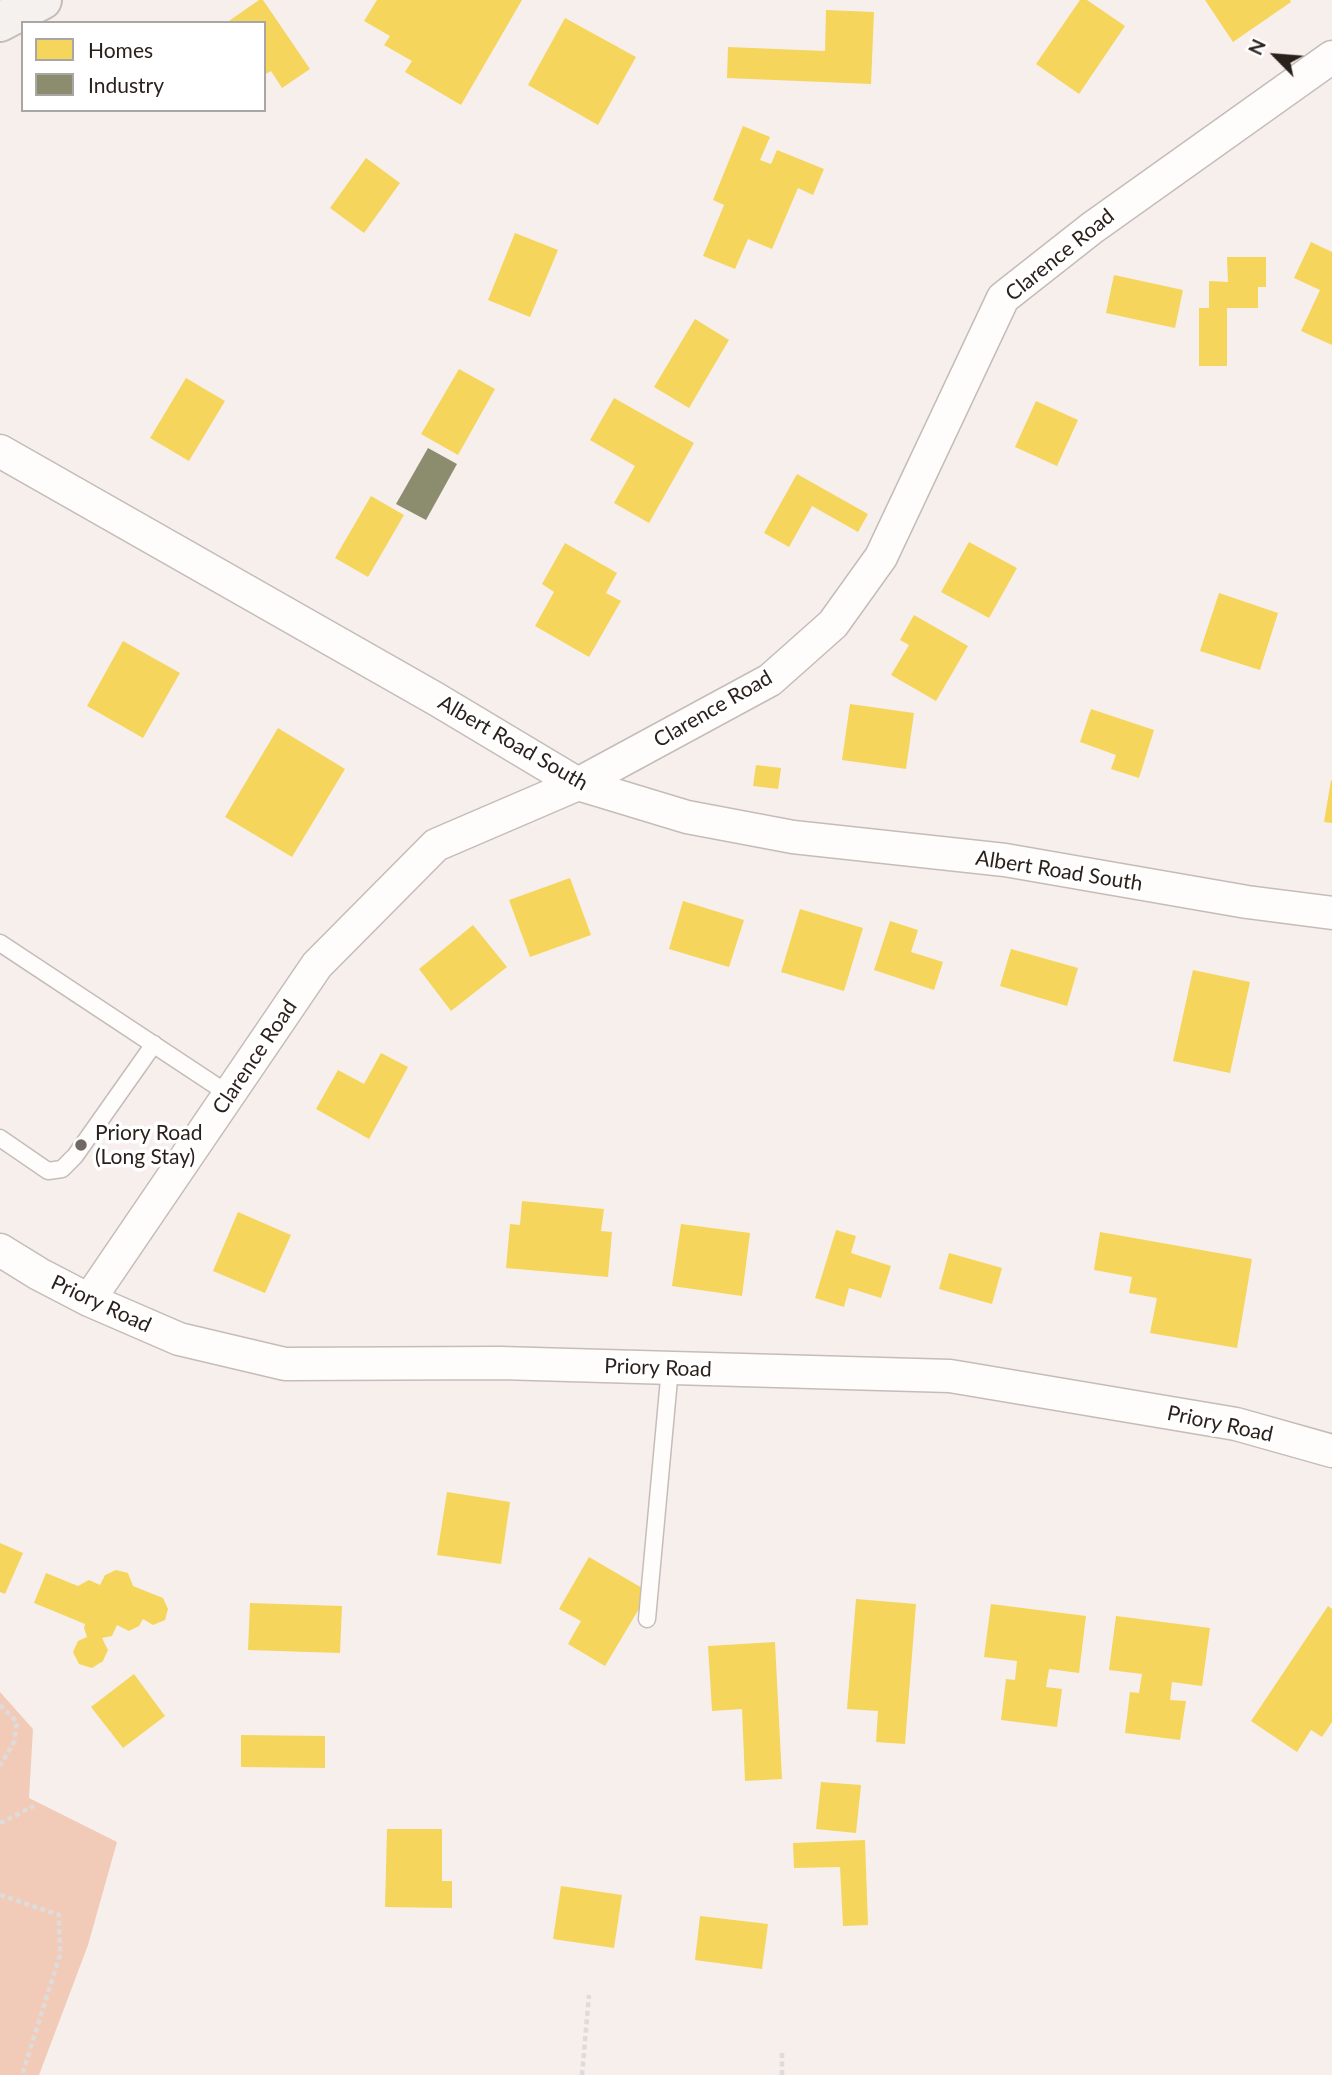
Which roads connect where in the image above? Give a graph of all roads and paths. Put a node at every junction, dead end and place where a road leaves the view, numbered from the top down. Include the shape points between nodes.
1 (42, 0) edge
2 (0, 22) edge
3 (1332, 57) edge
4 (0, 451) edge
5 (578, 784) junction
6 (1332, 913) edge
7 (0, 943) edge
8 (154, 1044) junction
9 (219, 1087) junction
10 (0, 1138) edge
11 (0, 1250) edge
12 (89, 1300) junction
13 (670, 1368) junction
14 (1332, 1451) edge
15 (647, 1619) dead end
16 (0, 1705) edge
17 (0, 1766) edge
18 (34, 1806) dead end
19 (0, 1823) edge
20 (0, 1895) edge
21 (589, 1995) dead end
22 (782, 2053) dead end
23 (22, 2075) edge
24 (582, 2075) edge
25 (782, 2075) edge

1 - 2 street
3 - 5 street, Clarence Road via 1092,228 1003,298 881,557 832,624 770,680
4 - 5 street, Albert Road South
5 - 6 street, Albert Road South via 687,817 793,837 1005,860
5 - 9 street, Clarence Road via 436,845 317,965
7 - 8 lane
8 - 9 lane
8 - 10 lane via 62,1169 48,1171
9 - 12 street, Clarence Road
11 - 12 street, Priory Road
12 - 13 street, Priory Road via 179,1339 285,1364
13 - 14 street, Priory Road via 950,1377 1236,1424
13 - 15 lane
16 - 17 path via 17,1722 14,1742
18 - 19 path
20 - 23 path via 59,1915 60,1955
21 - 24 path
22 - 25 path

